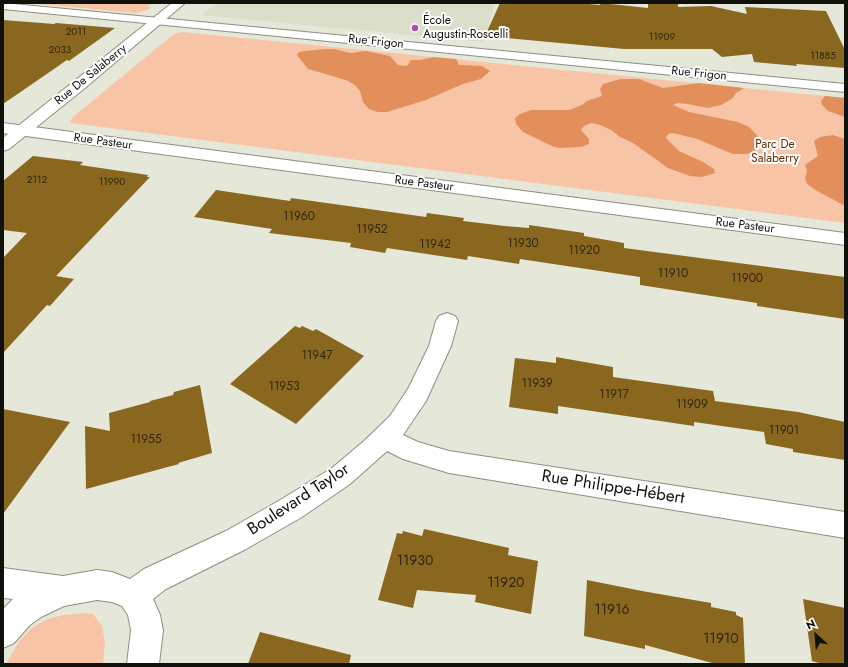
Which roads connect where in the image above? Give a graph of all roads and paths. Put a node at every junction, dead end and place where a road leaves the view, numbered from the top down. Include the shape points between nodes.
1 (179, 3) edge
2 (3, 6) edge
3 (158, 21) junction
4 (845, 88) edge
5 (3, 128) edge
6 (23, 130) junction
7 (3, 146) edge
8 (845, 239) edge
9 (447, 321) dead end
10 (384, 438) junction
11 (845, 525) edge
12 (3, 583) edge
13 (64, 591) junction
14 (133, 595) junction
15 (3, 632) edge
16 (143, 664) edge

1 - 3 street, Rue De Salaberry
2 - 3 street, Rue Frigon
3 - 4 street, Rue Frigon
3 - 6 street, Rue De Salaberry
5 - 6 street, Rue Pasteur
6 - 7 street, Rue De Salaberry
6 - 8 street, Rue Pasteur
9 - 10 street, Boulevard Taylor via 440,346 418,394
10 - 11 street, Rue Philippe-Hébert via 412,451 449,462
10 - 14 street, Boulevard Taylor via 341,476 310,497 236,540 155,579
12 - 13 street
13 - 14 street via 97,585 112,587
13 - 15 street via 30,606
14 - 16 street via 144,615 146,630

